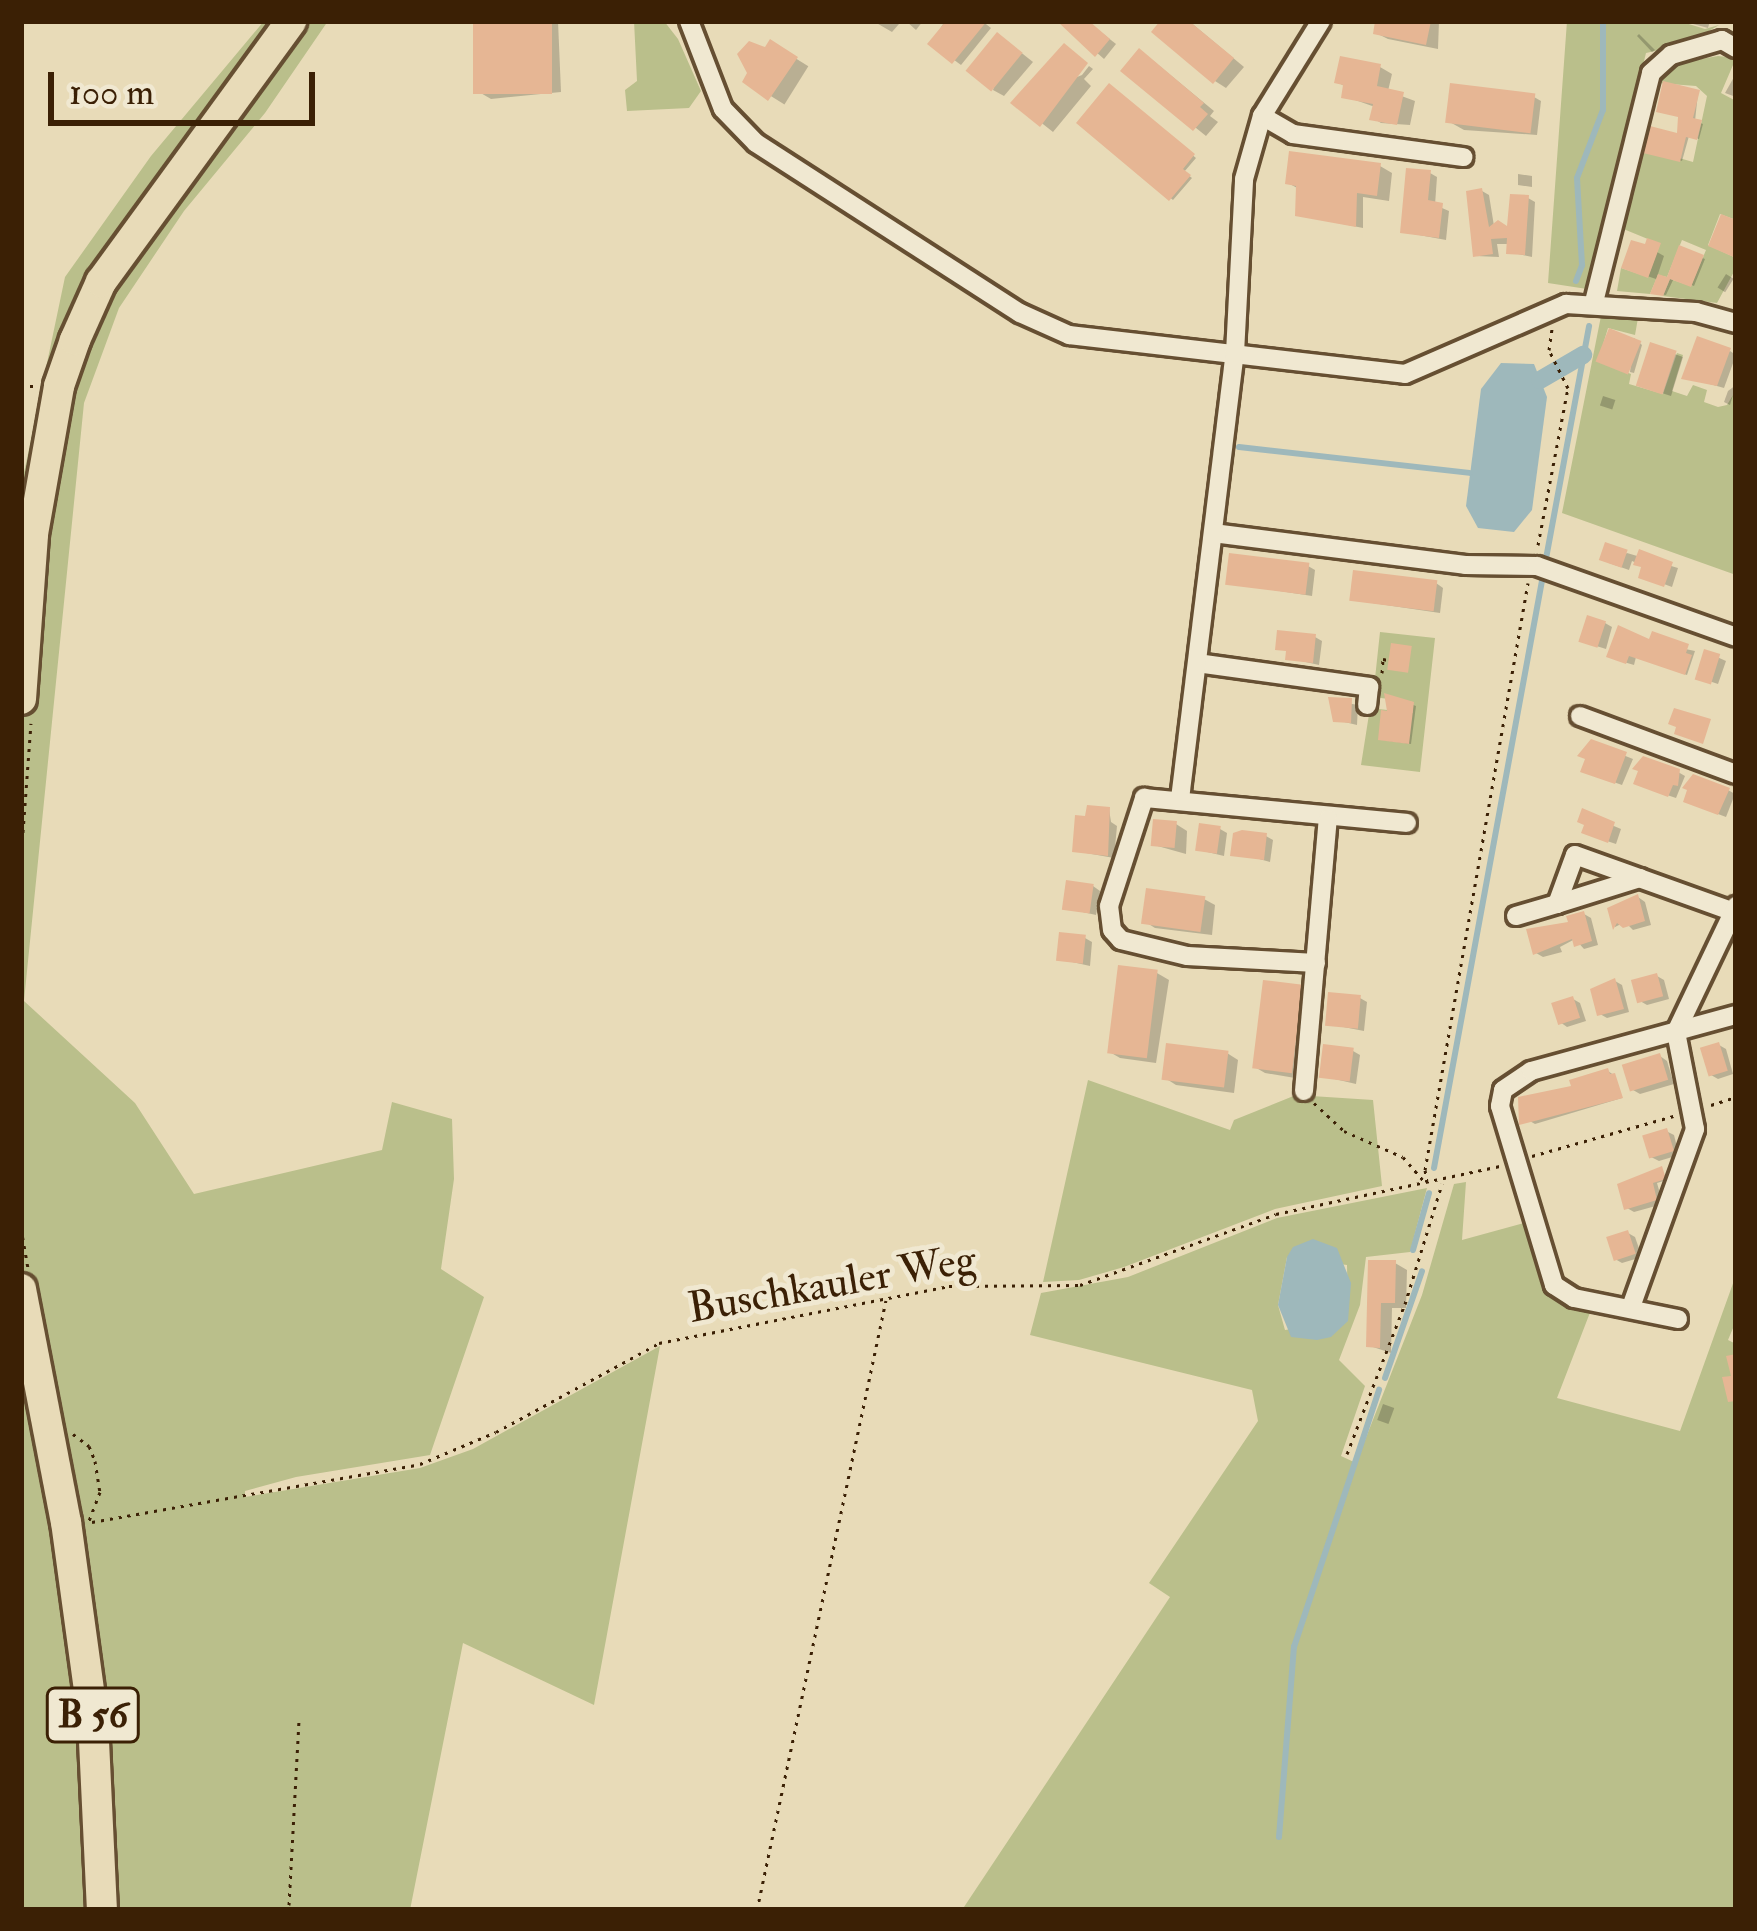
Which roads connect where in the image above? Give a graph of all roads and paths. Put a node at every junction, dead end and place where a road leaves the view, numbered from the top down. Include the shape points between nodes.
1 (291, 21) edge
2 (689, 21) edge
3 (1321, 21) edge
4 (1729, 36) edge
5 (1262, 116) junction
6 (1463, 157) dead end
7 (1594, 302) junction
8 (1555, 309) junction
9 (1736, 323) edge
10 (1235, 352) junction
11 (1213, 533) junction
12 (1532, 566) junction
13 (1736, 637) edge
14 (1388, 661) dead end
15 (1197, 663) junction
16 (1381, 681) dead end
17 (1367, 704) dead end
18 (26, 710) edge
19 (1580, 716) dead end
20 (1736, 774) edge
21 (1180, 799) junction
22 (1328, 818) junction
23 (1407, 823) dead end
24 (21, 859) edge
25 (1640, 878) junction
26 (1557, 904) junction
27 (1735, 909) edge
28 (1516, 916) dead end
29 (1316, 963) junction
30 (1736, 1015) edge
31 (1676, 1032) junction
32 (1304, 1091) joint
33 (1736, 1097) edge
34 (1695, 1109) junction
35 (1515, 1161) junction
36 (1442, 1182) junction
37 (1427, 1184) junction
38 (21, 1289) edge
39 (886, 1298) junction
40 (1631, 1307) junction
41 (1678, 1319) dead end
42 (63, 1430) dead end
43 (1347, 1454) dead end
44 (299, 1720) dead end
45 (102, 1910) edge
46 (293, 1910) edge
47 (757, 1910) edge

1 - 18 main road via 136,230 75,340 58,386 36,512
2 - 10 street via 719,102 740,129 1020,313 1069,334
3 - 5 street
4 - 7 street via 1671,55 1651,74
5 - 6 street via 1293,134
5 - 10 street via 1244,179
7 - 8 street
7 - 9 street
8 - 10 street via 1405,374
8 - 12 path via 1549,350 1568,388
10 - 11 street
11 - 12 street
11 - 15 street
12 - 13 street
12 - 37 path
14 - 16 path
15 - 17 street via 1370,687
15 - 21 street
18 - 24 path
19 - 20 street
21 - 22 street
21 - 29 street via 1144,798 1109,905 1112,931 1130,944 1187,956
22 - 23 street
22 - 29 street
25 - 26 street
25 - 26 street via 1574,855
25 - 27 street
26 - 28 street
27 - 31 street
29 - 32 street
30 - 31 street
31 - 34 street
31 - 35 street via 1513,1079 1499,1106
32 - 37 path via 1345,1131 1403,1157
33 - 34 path, Buschkauler Weg
34 - 35 path, Buschkauler Weg
34 - 40 street via 1696,1129
35 - 36 path, Buschkauler Weg
35 - 40 street via 1554,1286 1574,1298
36 - 37 path, Buschkauler Weg
36 - 43 path
37 - 39 path, Buschkauler Weg via 1276,1214 1080,1285 949,1286
38 - 45 main road, B 56 via 93,1720
39 - 42 path, Buschkauler Weg via 659,1343 496,1432 419,1463 88,1522 100,1492 95,1461 89,1446
39 - 47 path
40 - 41 street
44 - 46 path

